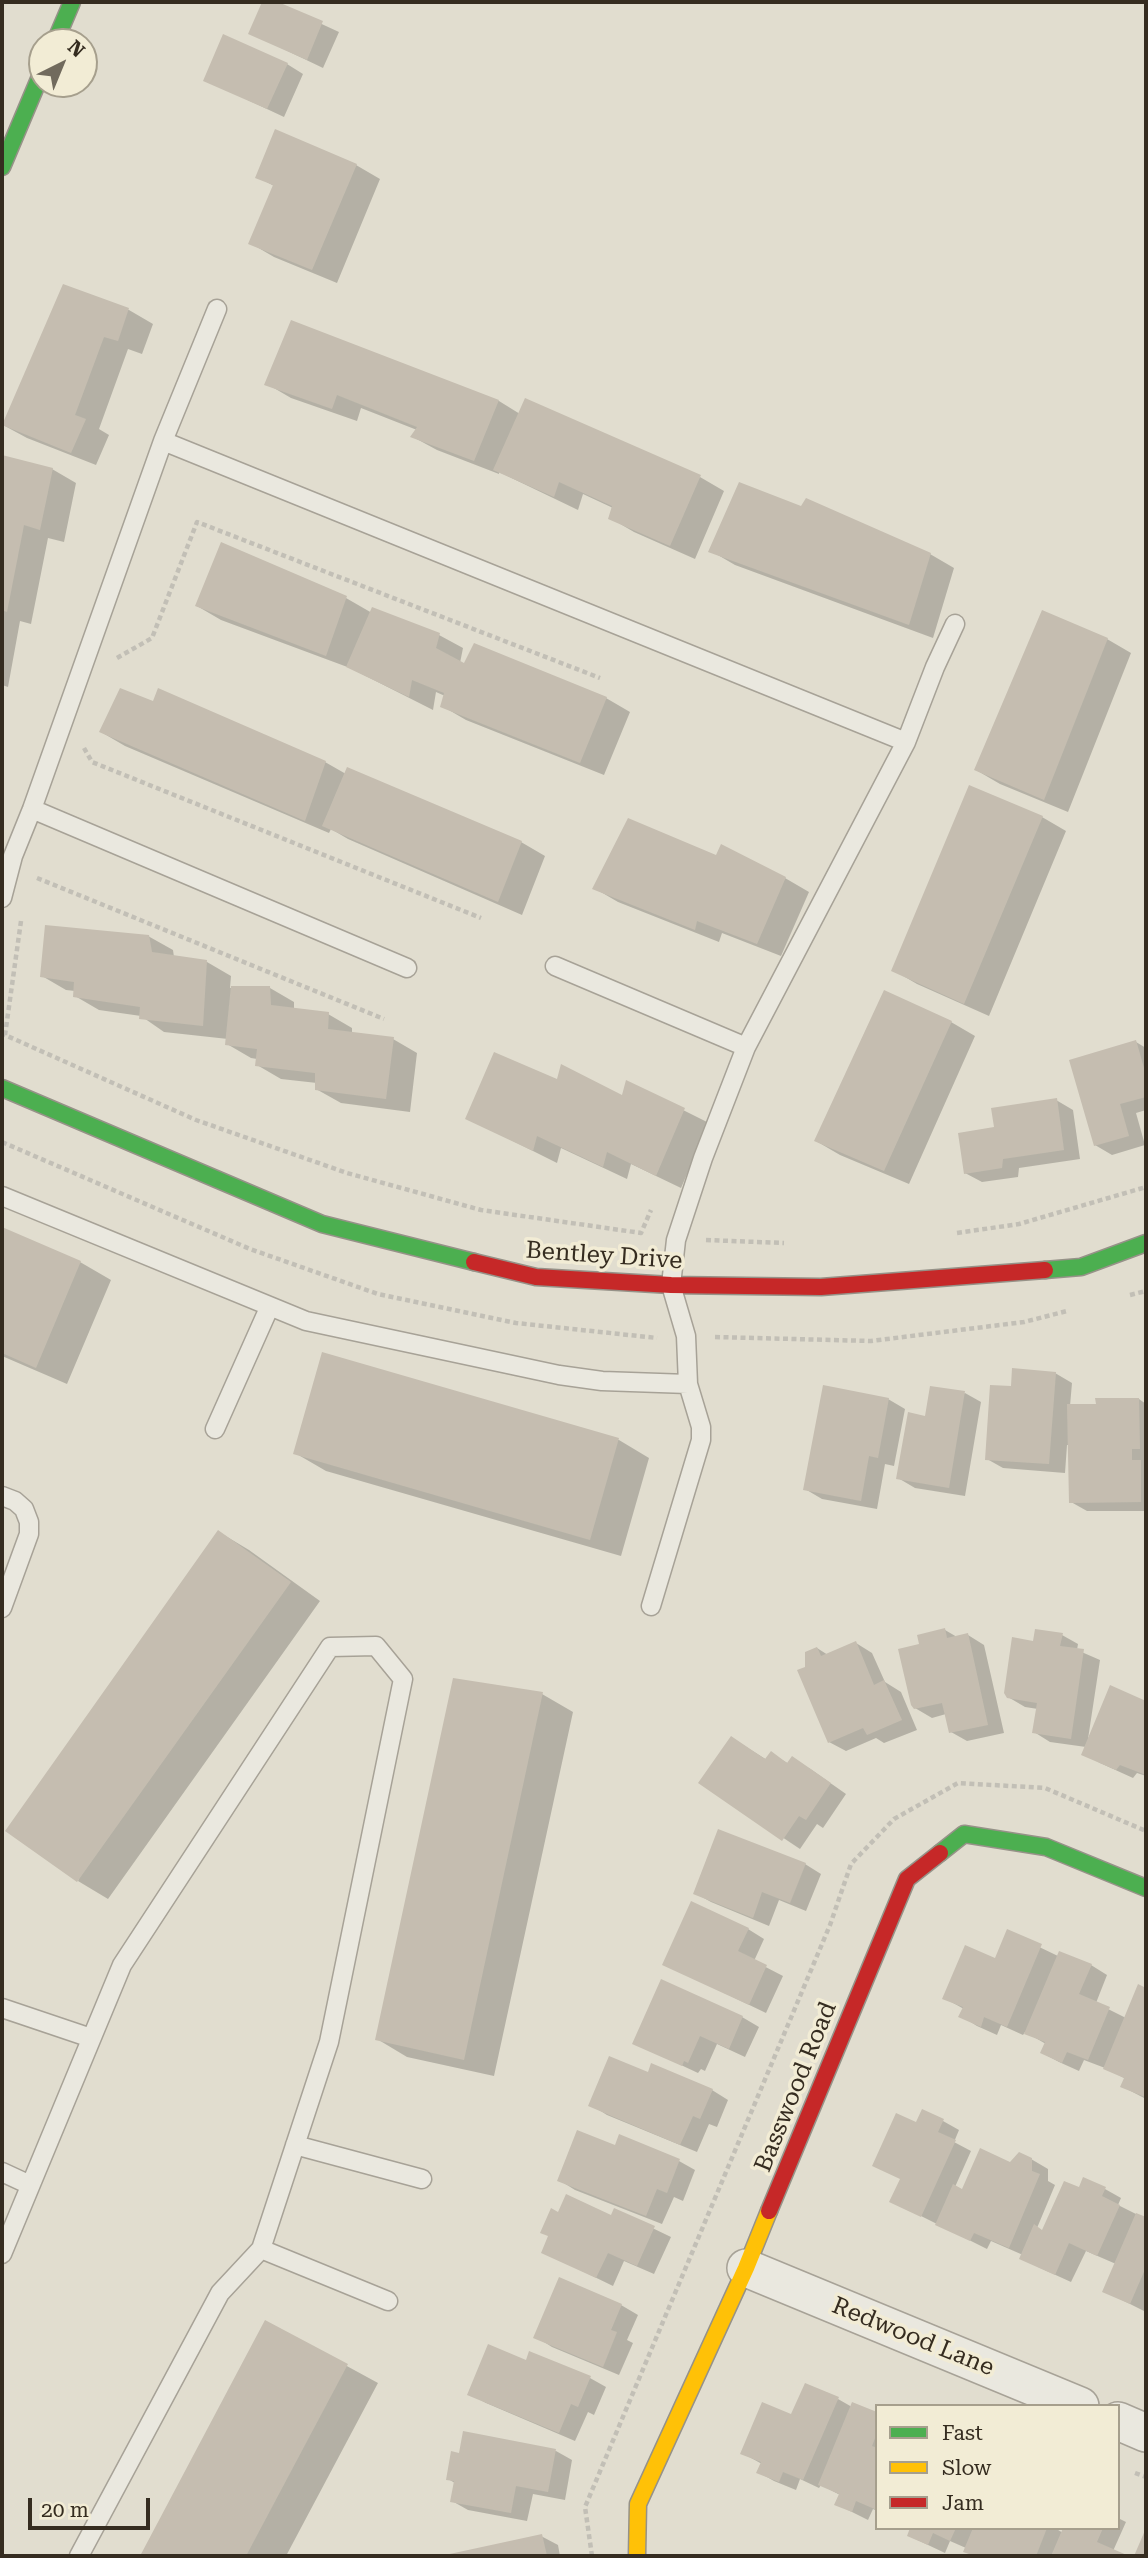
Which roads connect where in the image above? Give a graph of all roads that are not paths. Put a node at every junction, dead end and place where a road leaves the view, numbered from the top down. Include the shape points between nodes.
1 (72, 2) edge
2 (61, 28) edge
3 (31, 98) edge
4 (2, 167) edge
5 (217, 309) dead end
6 (163, 441) junction
7 (955, 624) dead end
8 (906, 742) junction
9 (32, 809) junction
10 (2, 898) edge
11 (555, 966) dead end
12 (407, 968) dead end
13 (746, 1047) junction
14 (2, 1087) edge
15 (2, 1196) edge
16 (1146, 1243) edge
17 (671, 1285) junction
18 (269, 1308) junction
19 (688, 1384) junction
20 (215, 1429) dead end
21 (2, 1496) edge
22 (651, 1606) dead end
23 (2, 1608) edge
24 (1146, 1888) edge
25 (2, 2008) edge
26 (91, 2038) junction
27 (295, 2146) junction
28 (2, 2172) edge
29 (422, 2179) dead end
30 (30, 2185) junction
31 (261, 2249) junction
32 (2, 2254) edge
33 (746, 2268) junction
34 (388, 2301) dead end
35 (1075, 2404) edge
36 (1120, 2422) edge
37 (1146, 2433) edge
38 (79, 2556) edge
39 (637, 2556) edge

1 - 2 street
3 - 4 street
5 - 6 lane
6 - 8 lane
6 - 9 lane
7 - 8 lane
8 - 13 lane
9 - 10 lane
9 - 12 lane
11 - 13 lane
13 - 17 lane via 676,1240
14 - 17 street, Bentley Drive via 322,1224 536,1277
15 - 18 lane
16 - 17 street, Bentley Drive via 1081,1267 821,1287
17 - 19 lane via 686,1336
18 - 19 lane via 306,1321 559,1375
18 - 20 lane
19 - 22 lane via 701,1440
21 - 23 lane via 24,1509 29,1534
24 - 33 street, Basswood Road via 1046,1847 964,1834 907,1879
25 - 26 lane
26 - 27 lane via 122,1965 330,1647 376,1646 403,1679 329,2042
26 - 30 lane
27 - 29 lane
27 - 31 lane
28 - 30 lane
30 - 32 lane
31 - 34 lane
31 - 38 lane via 220,2292
33 - 35 street, Redwood Lane
33 - 39 street, Basswood Road via 638,2504
36 - 37 street

